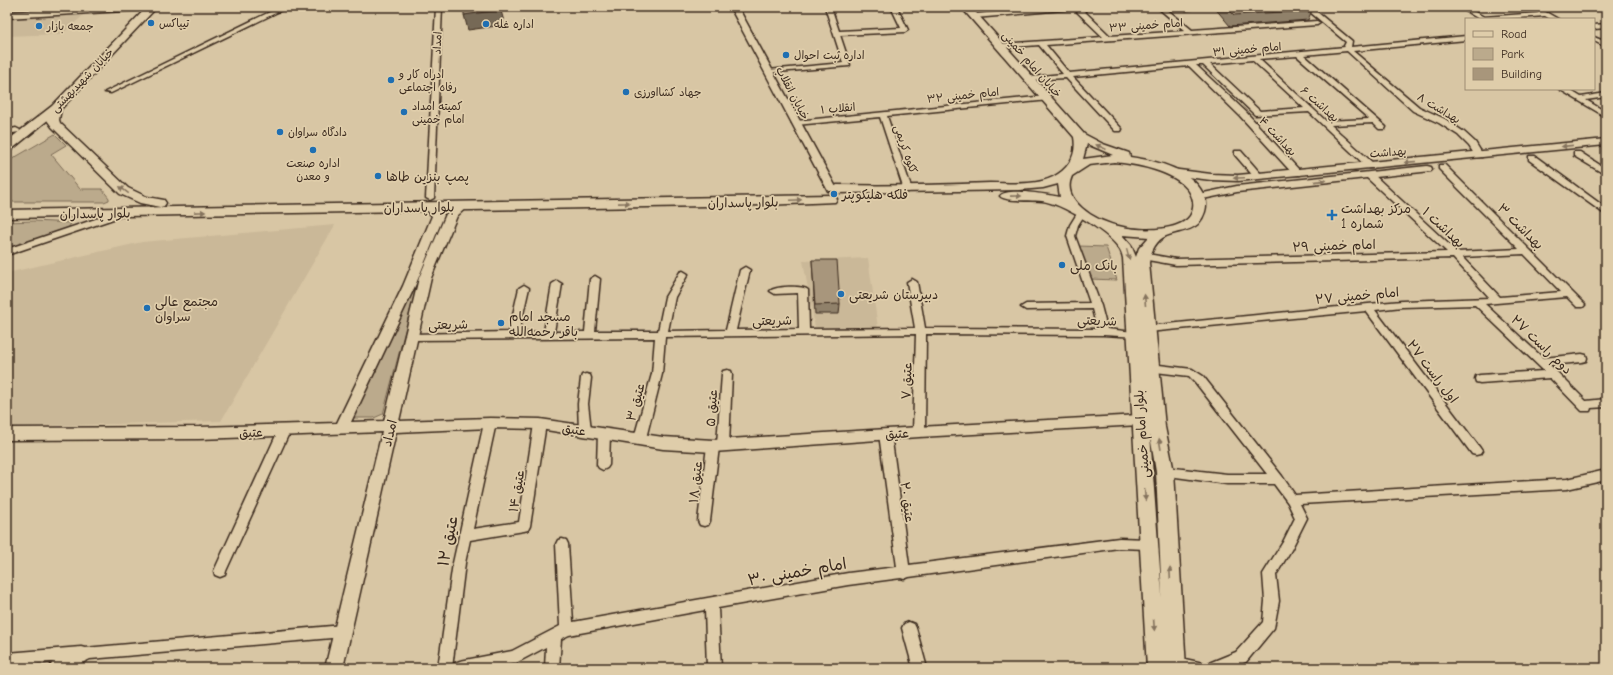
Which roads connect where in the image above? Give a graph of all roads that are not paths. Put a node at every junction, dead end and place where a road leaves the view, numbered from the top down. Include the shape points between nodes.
1 (97, 7) edge
2 (143, 7) edge
3 (152, 7) edge
4 (285, 7) edge
5 (734, 7) edge
6 (828, 7) edge
7 (894, 7) edge
8 (966, 7) edge
9 (1076, 7) edge
10 (1160, 7) edge
11 (1462, 7) edge
12 (1533, 7) edge
13 (439, 8) edge
14 (1305, 9) edge
15 (7, 12) edge
16 (1546, 14) junction
17 (7, 15) edge
18 (975, 16) junction
19 (1481, 18) edge
20 (1496, 18) edge
21 (1553, 18) edge
22 (1317, 23) junction
23 (1606, 26) edge
24 (1595, 27) edge
25 (1190, 32) junction
26 (837, 33) junction
27 (1108, 38) junction
28 (1465, 38) edge
29 (1595, 40) edge
30 (1041, 43) junction
31 (1606, 45) edge
32 (1000, 46) junction
33 (1348, 48) junction
34 (1299, 54) junction
35 (1254, 58) junction
36 (1204, 63) junction
37 (1191, 64) junction
38 (768, 72) junction
39 (1068, 76) junction
40 (1030, 79) junction
41 (1565, 90) edge
42 (109, 92) dead end
43 (1606, 95) edge
44 (1046, 98) junction
45 (1579, 99) junction
46 (56, 108) junction
47 (1310, 110) junction
48 (883, 114) junction
49 (1606, 115) edge
50 (1375, 121) junction
51 (796, 123) junction
52 (1325, 123) junction
53 (1382, 127) dead end
54 (1118, 129) dead end
55 (10, 133) edge
56 (1080, 136) junction
57 (1606, 142) edge
58 (7, 147) edge
59 (1606, 151) edge
60 (1238, 153) dead end
61 (1577, 154) junction
62 (1479, 156) junction
63 (1532, 158) junction
64 (1150, 164) junction
65 (1442, 165) junction
66 (1071, 170) junction
67 (1370, 171) junction
68 (1171, 172) junction
69 (1606, 173) edge
70 (1258, 176) junction
71 (1296, 176) junction
72 (908, 190) junction
73 (833, 193) junction
74 (1198, 197) junction
75 (429, 202) junction
76 (160, 203) junction
77 (463, 206) junction
78 (7, 207) edge
79 (125, 212) junction
80 (1606, 212) edge
81 (7, 214) edge
82 (1082, 214) junction
83 (1161, 233) junction
84 (1527, 251) junction
85 (7, 252) edge
86 (1455, 255) junction
87 (1142, 256) junction
88 (745, 270) dead end
89 (683, 274) dead end
90 (595, 279) dead end
91 (912, 282) dead end
92 (557, 284) dead end
93 (409, 286) junction
94 (424, 286) junction
95 (524, 288) dead end
96 (775, 291) dead end
97 (1570, 294) junction
98 (1498, 300) junction
99 (1477, 302) junction
100 (1580, 305) dead end
101 (1096, 306) junction
102 (1026, 307) dead end
103 (1368, 307) junction
104 (921, 331) junction
105 (804, 332) junction
106 (1103, 332) junction
107 (1141, 332) junction
108 (730, 333) junction
109 (590, 334) junction
110 (661, 334) junction
111 (549, 335) junction
112 (513, 336) junction
113 (411, 337) junction
114 (1582, 358) dead end
115 (1541, 362) junction
116 (1151, 368) junction
117 (727, 374) dead end
118 (1553, 374) junction
119 (586, 378) dead end
120 (1480, 379) dead end
121 (1606, 403) edge
122 (1149, 420) junction
123 (490, 423) junction
124 (540, 424) junction
125 (390, 426) junction
126 (341, 429) junction
127 (584, 430) junction
128 (284, 431) junction
129 (919, 432) junction
130 (604, 433) junction
131 (7, 434) edge
132 (885, 434) junction
133 (640, 438) junction
134 (718, 445) junction
135 (1476, 451) dead end
136 (603, 465) dead end
137 (1164, 472) junction
138 (1606, 475) edge
139 (1278, 479) junction
140 (1292, 500) junction
141 (704, 520) dead end
142 (465, 536) junction
143 (562, 544) dead end
144 (1148, 544) junction
145 (220, 571) dead end
146 (904, 573) junction
147 (711, 603) junction
148 (909, 628) dead end
149 (567, 629) junction
150 (343, 631) junction
151 (554, 636) junction
152 (89, 653) junction
153 (7, 660) edge
154 (1176, 666) edge
155 (57, 668) edge
156 (334, 668) edge
157 (445, 668) edge
158 (460, 668) edge
159 (552, 668) edge
160 (714, 668) edge
161 (920, 668) edge
162 (1157, 668) edge
163 (1198, 668) edge
164 (1214, 668) edge

1 - 15 main road
2 - 17 main road
2 - 55 main road, خیابان شهیدبهشتی via 46,106
3 - 46 main road, خیابان شهیدبهشتی
4 - 42 street
5 - 38 street, خیابان انقلاب
6 - 26 street
7 - 26 street via 905,30
8 - 18 main road, خیابان امام خمینی
9 - 18 street
9 - 27 street
10 - 25 street
11 - 19 street
12 - 16 street
13 - 75 street, امداد
14 - 22 street
14 - 33 street via 1350,42
16 - 20 street
16 - 21 street
18 - 32 main road, خیابان امام خمینی
22 - 25 street, امام خمینی ۳۳
22 - 33 street
23 - 24 street
25 - 27 street, امام خمینی ۳۳
26 - 38 street via 847,64
27 - 30 street, امام خمینی ۳۳
28 - 33 street, امام خمینی ۳۱
29 - 31 street
30 - 32 street, امام خمینی ۳۳
30 - 39 street
32 - 40 main road, خیابان امام خمینی
33 - 34 street, امام خمینی ۳۱
33 - 62 street, بهداشت ۸ via 1418,110 1440,120 1474,145
34 - 35 street, امام خمینی ۳۱
34 - 50 street
35 - 36 street, امام خمینی ۳۱
35 - 47 street, بهداشت ۶
36 - 37 street, امام خمینی ۳۱
36 - 47 street via 1258,113
37 - 39 street, امام خمینی ۳۱
37 - 71 street, بهداشت ۴ via 1243,114
38 - 51 street, خیابان انقلاب
39 - 40 street, امام خمینی ۳۱
39 - 54 street
40 - 44 main road, خیابان امام خمینی
41 - 45 street
43 - 45 street
44 - 48 street, امام خمینی ۳۲
44 - 56 main road, خیابان امام خمینی
45 - 49 street
46 - 58 main road, خیابان شهیدبهشتی
76 -> 46 main road via 124,192 56,125 53,120
47 - 52 street, بهداشت ۶
48 - 51 street, انقلاب ۱
48 - 72 street, ککوه کریمی
50 - 52 street
50 - 53 street
51 - 73 street, خیابان انقلاب
52 - 67 street, بهداشت ۶
64 -> 56 main road
56 - 66 main road via 1081,151
57 -> 62 street, بهداشت
59 - 61 street, بهداشت
60 - 70 street
61 - 63 street, بهداشت
61 - 69 street
62 - 65 street, بهداشت
63 - 65 street, بهداشت
63 - 80 street
64 - 66 main road, بلوار پاسداران via 1108,159 1082,164
64 - 68 main road
65 - 67 street, بهداشت
65 - 84 street, بهداشت ۳
66 - 72 main road, بلوار پاسداران via 1050,182 1034,185
66 - 82 main road via 1064,178 1063,188 1066,198
67 - 71 street, بهداشت
67 - 86 street, بهداشت ۱
70 -> 68 street, بهداشت via 1225,178
68 - 74 main road via 1189,185
70 - 71 street, بهداشت
71 - 74 street, بهداشت
72 - 73 main road, بلوار پاسداران
73 - 75 main road, بلوار پاسداران
77 -> 73 main road, بلوار پاسداران via 765,202
73 -> 82 main road, بلوار پاسداران via 1030,196 1057,200
74 - 83 main road via 1200,209 1194,220 1180,229
75 - 76 main road, بلوار پاسداران
75 - 77 main road, بلوار پاسداران
79 -> 75 main road, بلوار پاسداران
75 - 93 street, امداد via 438,215
76 - 78 main road, بلوار پاسداران
77 - 94 street, امداد via 452,214
79 - 81 main road, بلوار پاسداران
79 - 85 street
82 - 83 main road via 1112,228 1137,233
82 - 101 street via 1074,225 1071,236
82 -> 107 main road, بلوار امام خمینی via 1117,237 1127,248
83 - 87 main road
84 - 86 street, امام خمینی ۲۹
84 - 97 street, بهداشت ۳
86 - 87 street, امام خمینی ۲۹ via 1176,262
86 - 98 street, بهداشت ۱
107 -> 87 main road, بلوار امام خمینی
88 - 108 street
89 - 110 street, عتیق ۳ via 670,297
90 - 109 street
91 - 104 street, عتیق ۷
92 - 111 street
93 - 94 street
93 - 126 street, امداد
94 - 113 street, امداد
95 - 112 street
96 - 105 street via 803,290
97 - 98 street, امام خمینی ۲۷
97 - 100 street, بهداشت ۳
98 - 99 street, امام خمینی ۲۷
99 - 103 street, امام خمینی ۲۷
99 - 115 street, ۲۷ دوم راست
101 - 102 street
101 - 106 street
103 - 107 street, امام خمینی ۲۷
103 - 135 street, ۲۷ اول راست
104 - 105 street, شریعتی
104 - 106 street, شریعتی
104 - 129 street, عتیق ۷
105 - 108 street, شریعتی
106 - 107 street, شریعتی
107 - 116 main road, بلوار امام خمینی
107 - 122 main road, بلوار امام خمینی
108 - 110 street, شریعتی
109 - 110 street, شریعتی
109 - 111 street, شریعتی
110 - 133 street, عتیق ۳ via 657,374
111 - 112 street, شریعتی
112 - 113 street, شریعتی
113 - 125 street, امداد
114 - 115 street
115 - 118 street, ۲۷ دوم راست
116 - 122 main road, بلوار امام خمینی
116 - 139 street via 1192,373 1199,379
117 - 134 street, عتیق ۵
118 - 120 street
118 - 121 street, ۲۷ دوم راست via 1585,407
119 - 127 street
122 - 129 street, عتیق
137 -> 122 main road, بلوار امام خمینی
122 -> 144 main road, بلوار امام خمینی
123 - 124 street, عتیق
123 - 125 street, عتیق
123 - 142 street, عتیق ۱۲
124 - 127 street, عتیق
124 - 142 street, عتیق ۱۴ via 524,526
125 - 126 street, عتیق
125 - 150 street, امداد
126 - 128 street, عتیق
127 - 130 street, عتیق
128 - 131 street, عتیق
128 - 145 street
129 - 132 street, عتیق
130 - 133 street, عتیق
130 - 136 street
132 - 134 street, عتیق
132 - 146 street, عتیق ۲۰
133 - 134 street, عتیق via 663,443
134 - 141 street, عتیق ۱۸
137 - 139 street via 1227,479
154 -> 137 main road, بلوار امام خمینی
138 - 140 street via 1567,484
139 - 140 street
140 - 164 street via 1301,518 1269,574 1272,601 1269,624 1241,657
142 - 157 street, عتیق ۱۲
143 - 149 street
144 - 146 street, امام خمینی ۳۰ via 1119,543
144 -> 162 main road, بلوار امام خمینی
146 - 147 street, امام خمینی ۳۰ via 848,579
147 - 149 street, امام خمینی ۳۰
147 - 160 street
148 - 161 street
149 - 151 street, امام خمینی ۳۰
150 - 152 street
150 - 156 street, امداد
151 - 158 street, امام خمینی ۳۰ via 514,657
151 - 159 street
152 - 153 street
152 - 155 street
154 - 163 street

